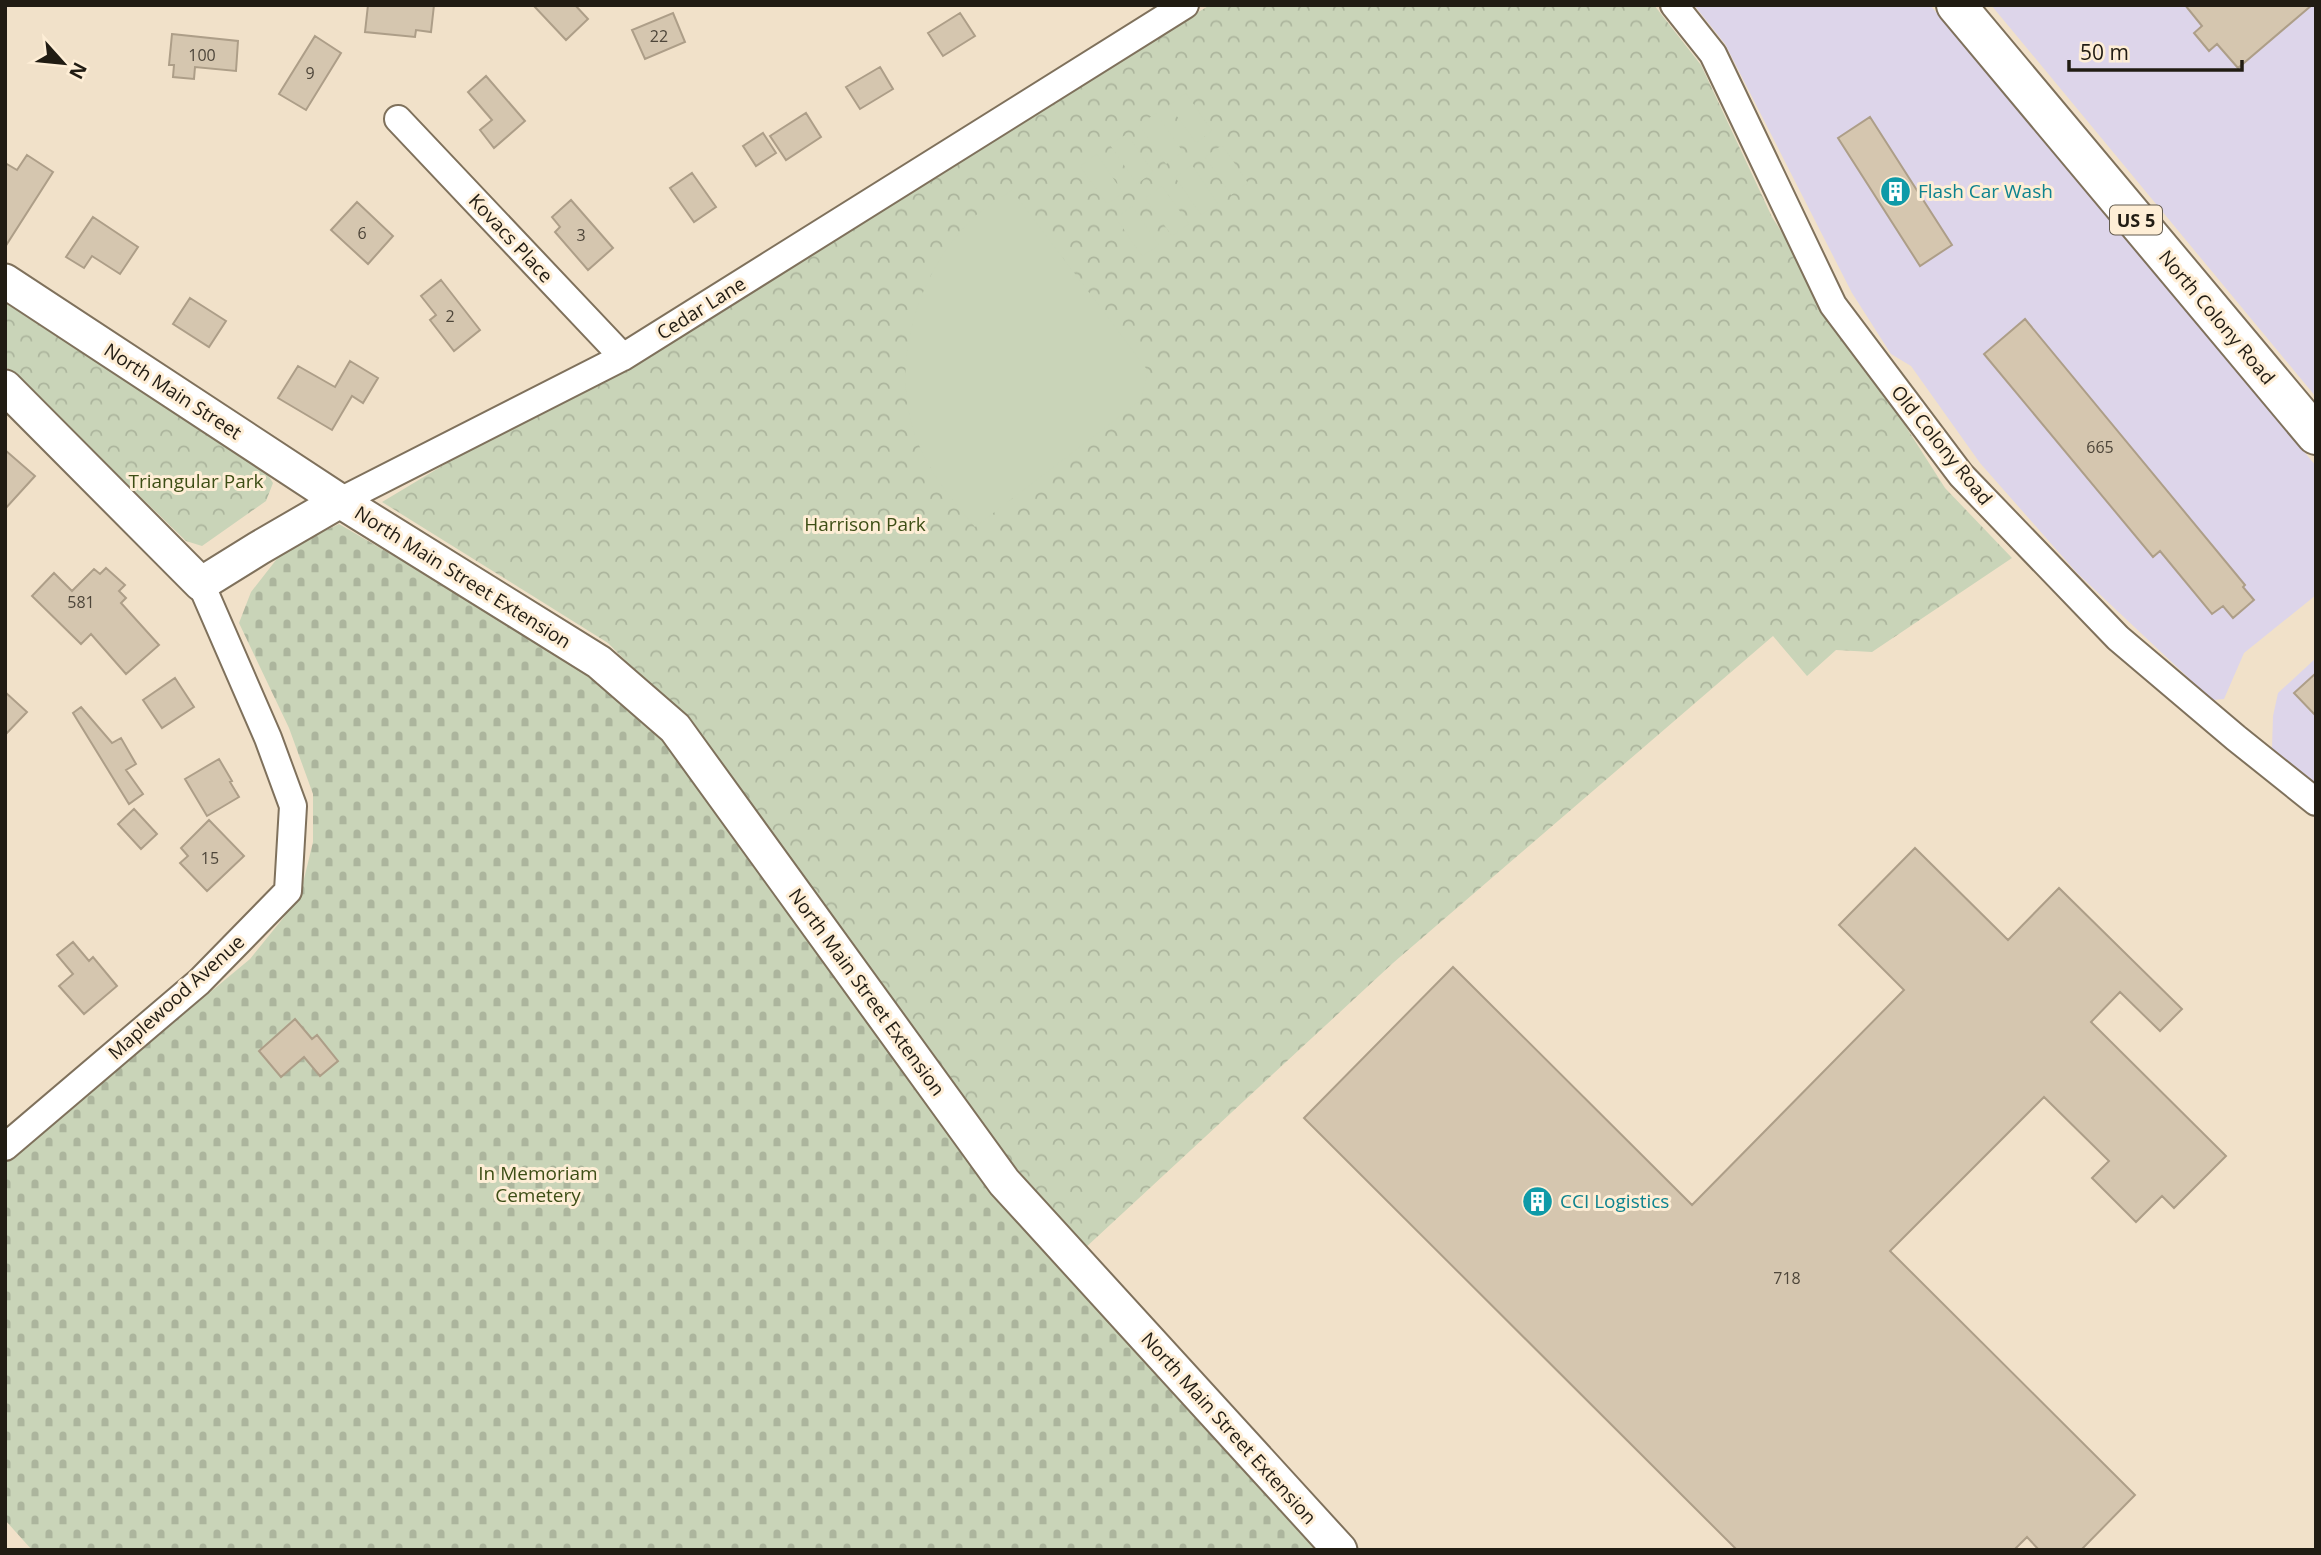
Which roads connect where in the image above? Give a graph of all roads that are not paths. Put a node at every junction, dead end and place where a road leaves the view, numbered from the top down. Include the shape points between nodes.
1 (1185, 5) edge
2 (1674, 5) edge
3 (1956, 5) edge
4 (398, 119) dead end
5 (5, 281) edge
6 (623, 357) junction
7 (8, 395) edge
8 (2316, 435) edge
9 (341, 502) junction
10 (201, 584) junction
11 (2316, 802) edge
12 (5, 1147) edge
13 (1340, 1550) edge

1 - 6 street, Cedar Lane
2 - 11 street, Old Colony Road via 1713,54 1833,305 1961,475 2118,638
3 - 8 main road, North Colony Road / US 5
4 - 6 street, Kovacs Place
5 - 9 street, North Main Street
6 - 9 street, Cedar Lane
7 - 10 street
9 - 10 street, Cedar Lane
9 - 13 street, North Main Street Extension via 599,662 675,727 1004,1182
10 - 12 street, Maplewood Avenue via 293,806 288,891 199,982

